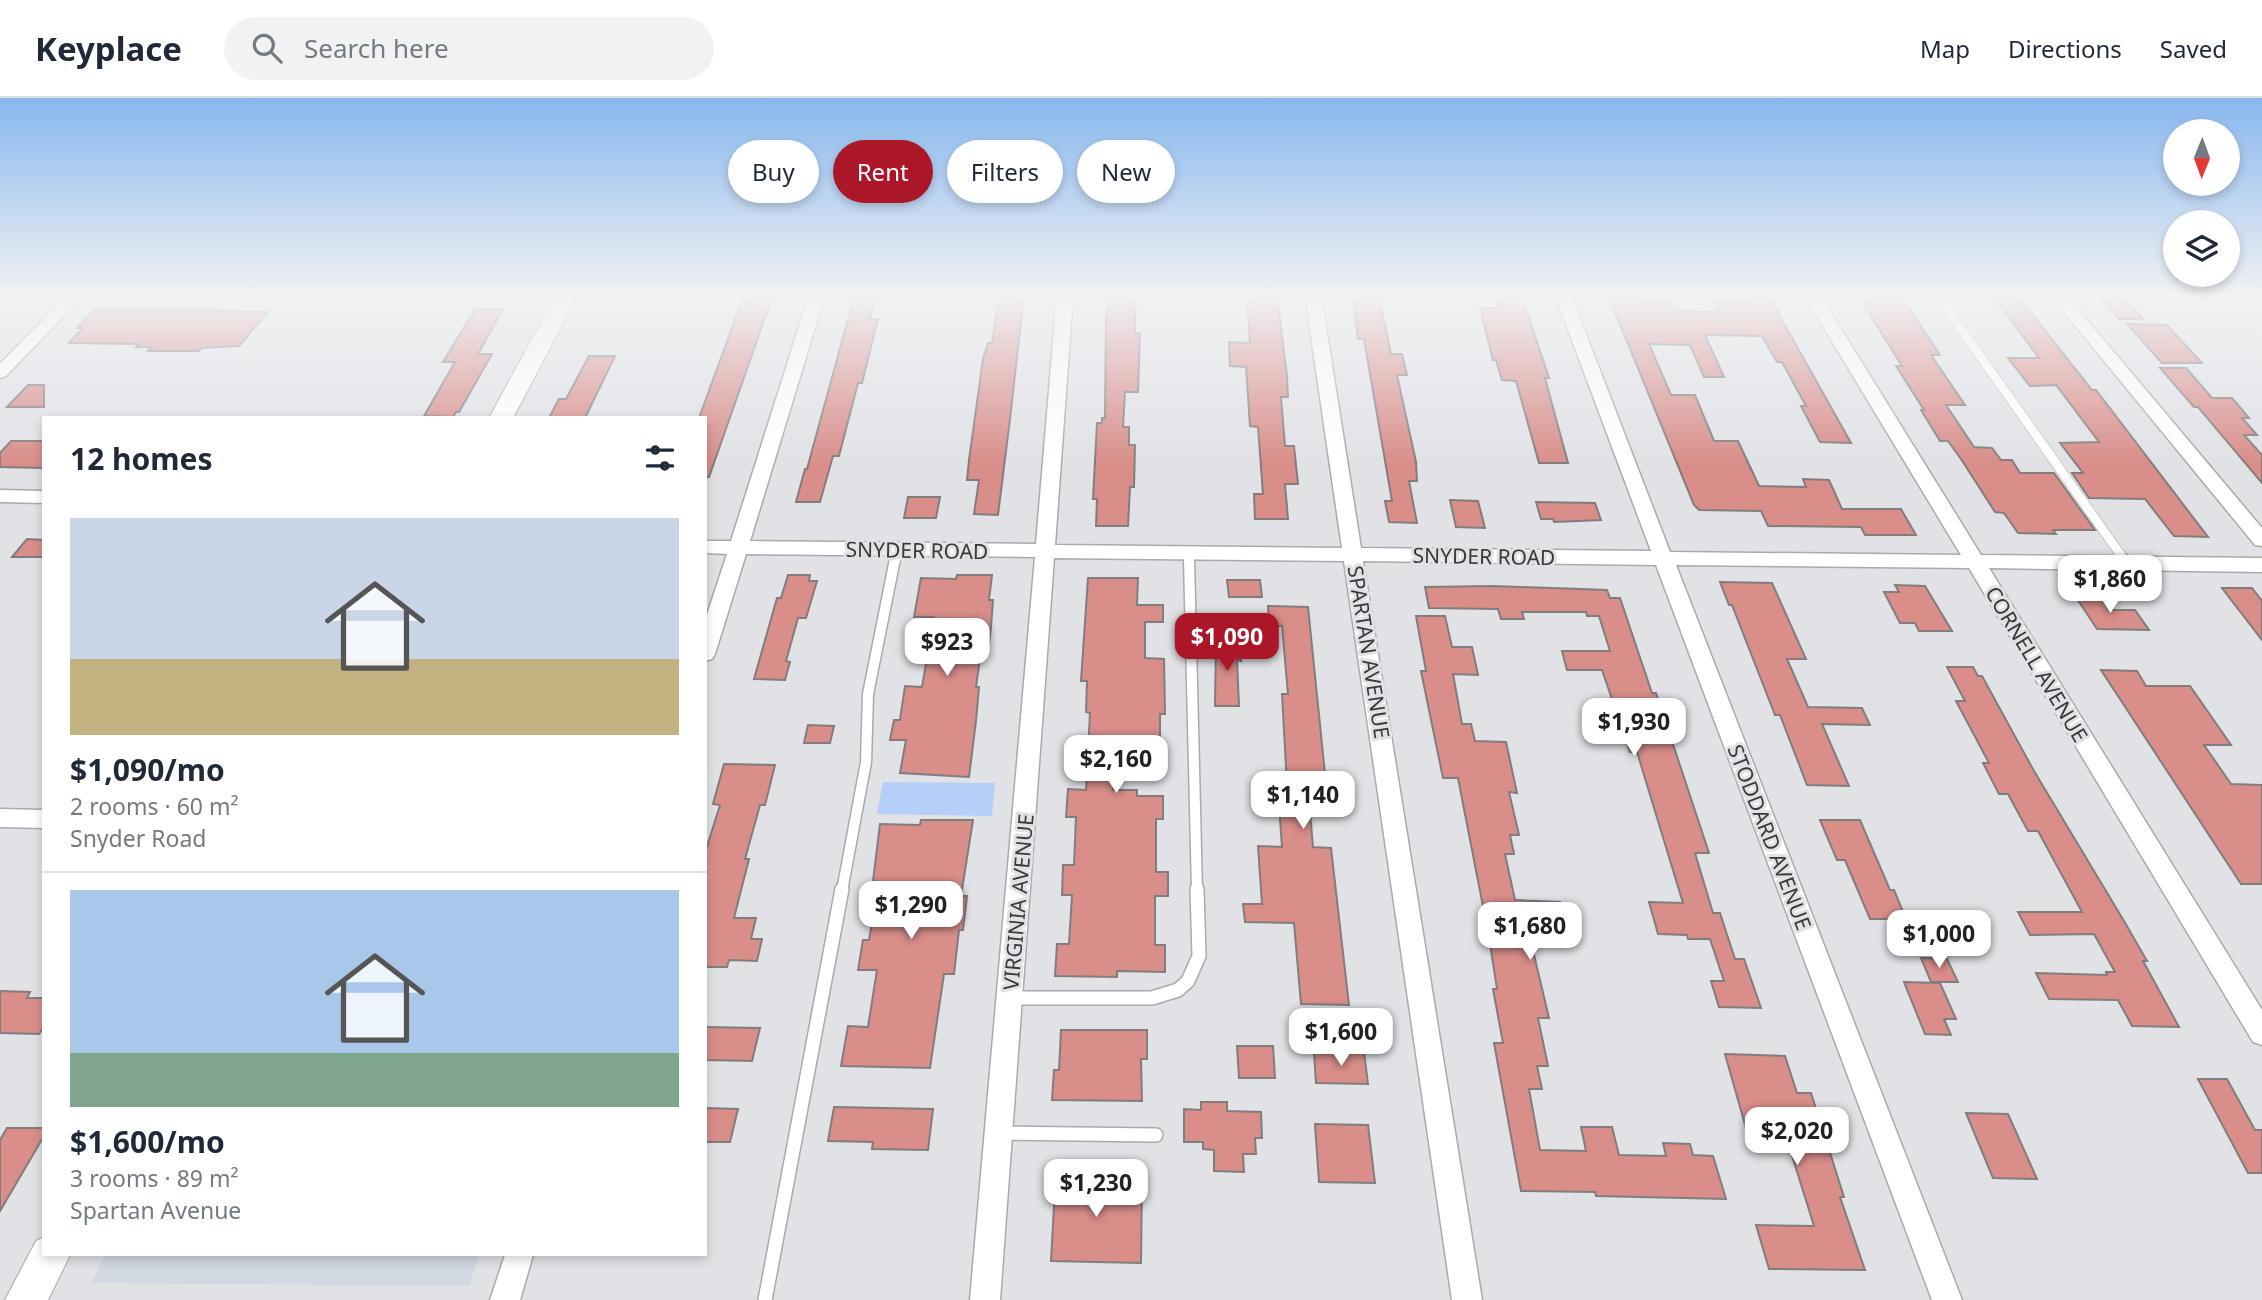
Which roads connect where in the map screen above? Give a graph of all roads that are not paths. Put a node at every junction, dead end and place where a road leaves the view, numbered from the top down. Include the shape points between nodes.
1 (21, 351) edge
2 (537, 351) edge
3 (799, 351) edge
4 (1061, 351) edge
5 (1322, 351) edge
6 (1585, 351) edge
7 (1846, 351) edge
8 (1977, 351) edge
9 (2105, 351) edge
10 (0, 373) edge
11 (502, 416) edge
12 (0, 496) edge
13 (42, 497) edge
14 (2262, 540) edge
15 (707, 547) edge
16 (738, 547) junction
17 (897, 549) junction
18 (1045, 551) junction
19 (1188, 552) junction
20 (1354, 554) junction
21 (1664, 558) junction
22 (1974, 561) junction
23 (2126, 562) junction
24 (2262, 565) edge
25 (707, 648) edge
26 (0, 818) edge
27 (42, 819) edge
28 (1010, 998) junction
29 (2262, 1033) edge
30 (998, 1133) junction
31 (1156, 1135) dead end
32 (49, 1256) edge
33 (519, 1256) edge
34 (26, 1300) edge
35 (505, 1300) edge
36 (765, 1300) edge
37 (985, 1300) edge
38 (1467, 1300) edge
39 (1947, 1300) edge

1 - 10 street
2 - 11 street
3 - 16 street
4 - 18 street, VIRGINIA AVENUE
5 - 20 street, SPARTAN AVENUE
6 - 21 street, STODDARD AVENUE
7 - 22 street, CORNELL AVENUE
8 - 23 lane
9 - 14 street
12 - 13 street
15 - 16 street, SNYDER ROAD
16 - 17 street, SNYDER ROAD
16 - 25 street
17 - 18 street, SNYDER ROAD
17 - 36 lane via 869,694 864,774
18 - 19 street, SNYDER ROAD
18 - 28 street, VIRGINIA AVENUE
19 - 20 street, SNYDER ROAD
19 - 28 lane via 1199,956 1195,973 1170,995 1152,998
20 - 21 street, SNYDER ROAD
20 - 38 street, SPARTAN AVENUE
21 - 22 street, SNYDER ROAD
21 - 39 street, STODDARD AVENUE
22 - 23 street, SNYDER ROAD
22 - 29 street, CORNELL AVENUE
23 - 24 street, SNYDER ROAD
26 - 27 street
28 - 30 street, VIRGINIA AVENUE
30 - 31 lane
30 - 37 street, VIRGINIA AVENUE
32 - 34 street
33 - 35 street

